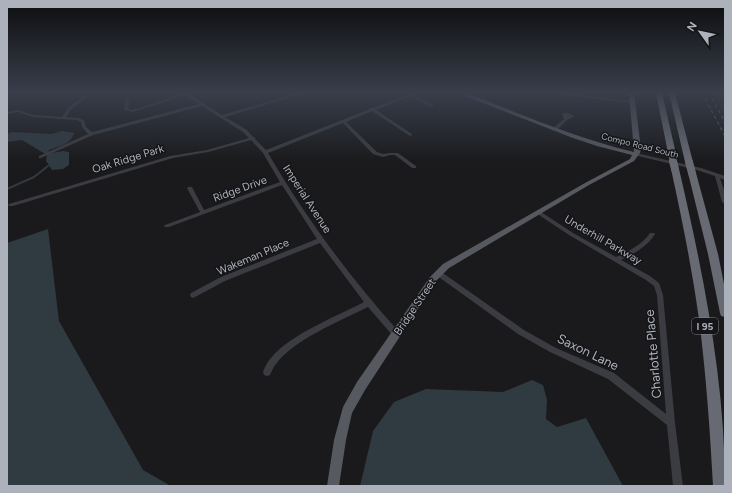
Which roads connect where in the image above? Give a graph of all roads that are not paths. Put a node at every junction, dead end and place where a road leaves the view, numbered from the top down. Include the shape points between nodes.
1 (34, 116) edge
2 (159, 116) edge
3 (222, 116) edge
4 (355, 116) edge
5 (382, 116) edge
6 (520, 116) edge
7 (634, 116) edge
8 (664, 116) edge
9 (678, 116) edge
10 (64, 117) joint
11 (566, 119) dead end
12 (343, 121) junction
13 (555, 130) junction
14 (91, 134) junction
15 (410, 135) dead end
16 (253, 138) junction
17 (264, 152) junction
18 (636, 154) junction
19 (42, 156) dead end
20 (414, 167) dead end
21 (717, 175) junction
22 (725, 178) edge
23 (283, 184) junction
24 (190, 188) dead end
25 (725, 202) edge
26 (11, 205) dead end
27 (538, 212) junction
28 (203, 213) junction
29 (167, 226) dead end
30 (652, 234) dead end
31 (321, 240) junction
32 (617, 259) junction
33 (438, 273) junction
34 (657, 285) joint
35 (193, 295) dead end
36 (369, 303) junction
37 (725, 313) edge
38 (396, 334) junction
39 (268, 372) dead end
40 (671, 423) junction
41 (334, 486) edge
42 (678, 486) edge
43 (720, 486) edge

1 - 10 street
2 - 14 street
3 - 16 street, Imperial Avenue
4 - 12 street
5 - 15 street
6 - 13 main road, Compo Road South
7 - 18 main road via 638,149
8 - 43 highway, I 95 via 693,251 704,320
9 - 37 highway, I 95, bridge via 713,254
10 - 14 street via 83,121 84,127
11 - 13 street
12 - 17 street
12 - 20 street via 375,153 383,156 396,154
13 - 18 main road, Compo Road South via 595,144
14 - 19 street
16 - 17 street, Imperial Avenue
16 - 26 street, Oak Ridge Park via 208,151 172,157
17 - 23 street, Imperial Avenue
18 - 21 street, Compo Road South
18 - 27 main road, Bridge Street via 623,166
21 - 22 street, Compo Road South
21 - 25 street
23 - 28 street, Ridge Drive
23 - 31 street, Imperial Avenue
24 - 28 street, Ridge Drive
27 - 32 street, Underhill Parkway via 571,234
27 - 33 main road, Bridge Street
28 - 29 street, Ridge Drive
30 - 32 street via 639,248
31 - 35 street, Wakeman Place
31 - 36 street, Imperial Avenue
32 - 34 street, Underhill Parkway
33 - 38 main road, Bridge Street
33 - 40 street, Saxon Lane via 521,332 553,350 611,376
34 - 40 street, Charlotte Place
36 - 38 street, Imperial Avenue
36 - 39 street via 284,350 274,360
38 - 41 main road, Bridge Street via 361,386 348,411 340,440
40 - 42 street

